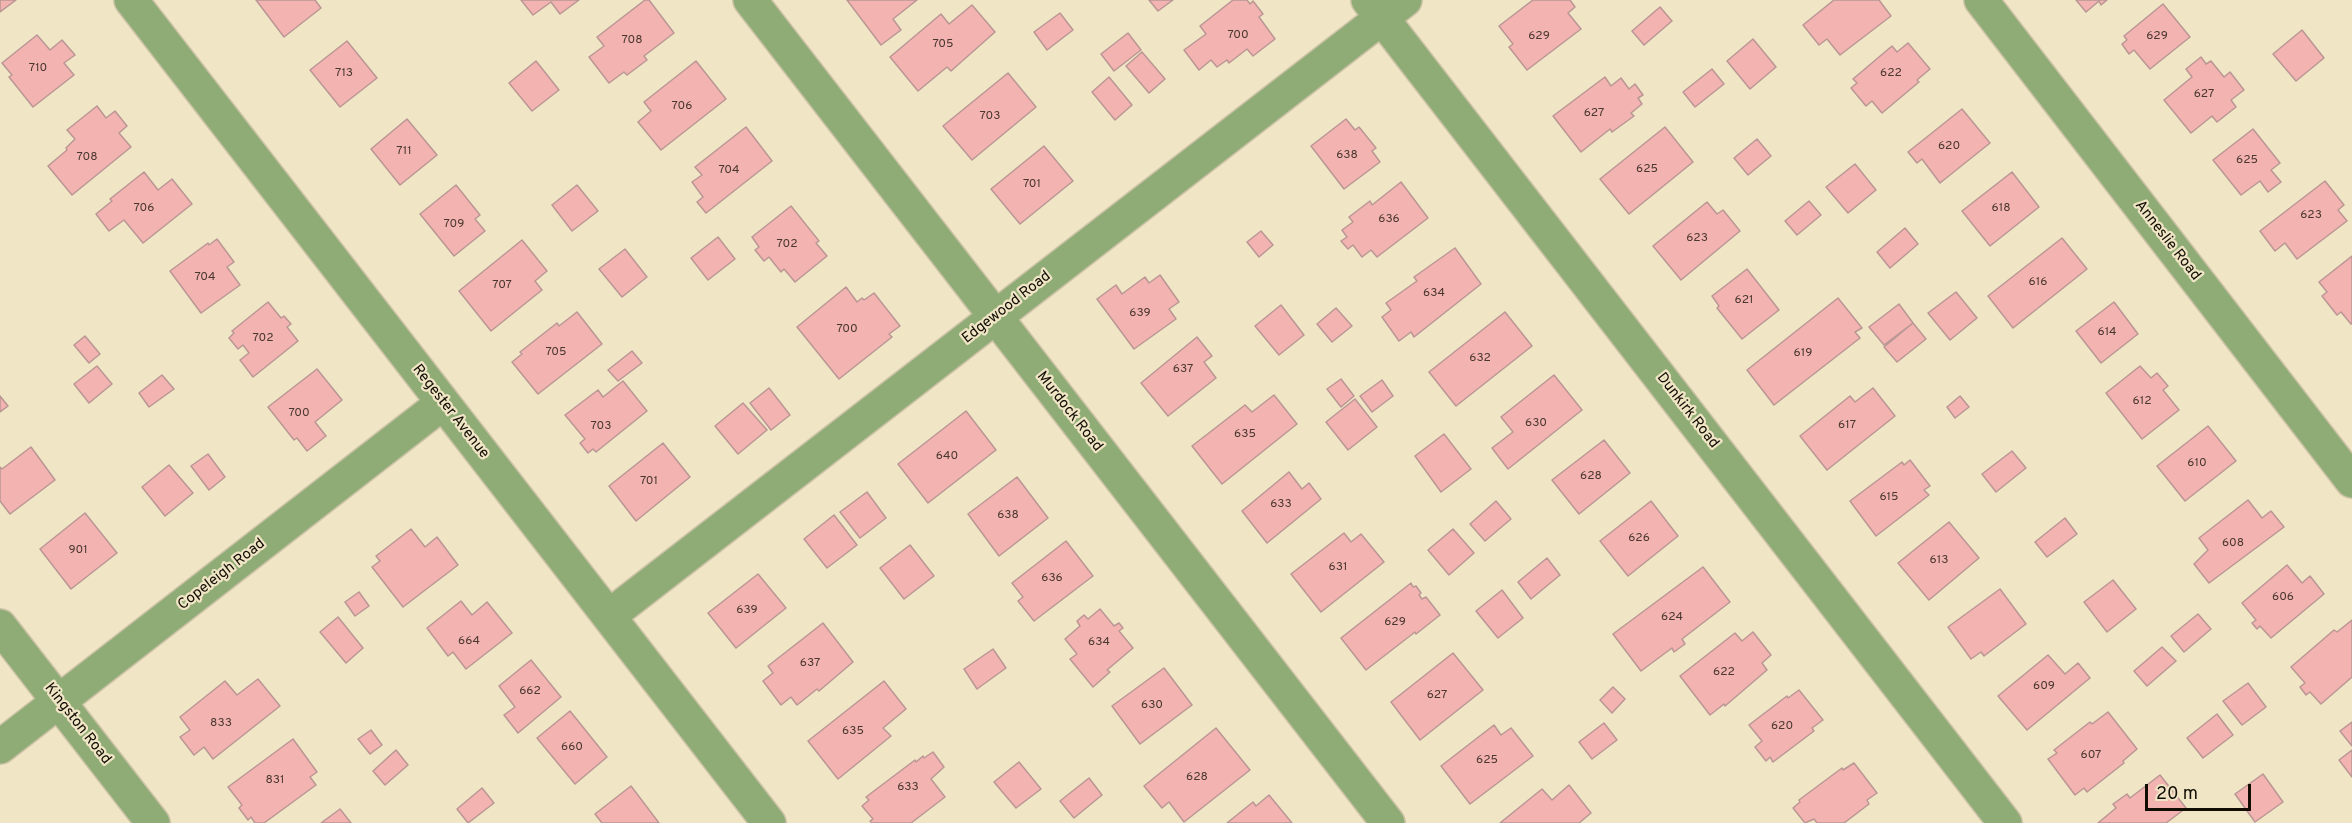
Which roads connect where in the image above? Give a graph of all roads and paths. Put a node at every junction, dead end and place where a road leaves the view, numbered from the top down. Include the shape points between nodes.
1 (130, 0) edge
2 (750, 0) edge
3 (1981, 0) edge
4 (1385, 6) edge
5 (996, 317) junction
6 (443, 403) junction
7 (2352, 481) edge
8 (609, 616) junction
9 (0, 626) edge
10 (59, 701) junction
11 (0, 747) edge
12 (153, 823) edge
13 (769, 823) edge
14 (1388, 823) edge
15 (2006, 823) edge

1 - 6 street, Regester Avenue
2 - 5 street, Murdock Road
3 - 7 street, Anneslie Road
4 - 5 street, Edgewood Road
4 - 15 street, Dunkirk Road
5 - 8 street, Edgewood Road
5 - 14 street, Murdock Road
6 - 8 street, Regester Avenue
6 - 10 street, Copeleigh Road
8 - 13 street, Regester Avenue
9 - 10 street, Kingston Road
10 - 11 street, Copeleigh Road
10 - 12 street, Kingston Road

